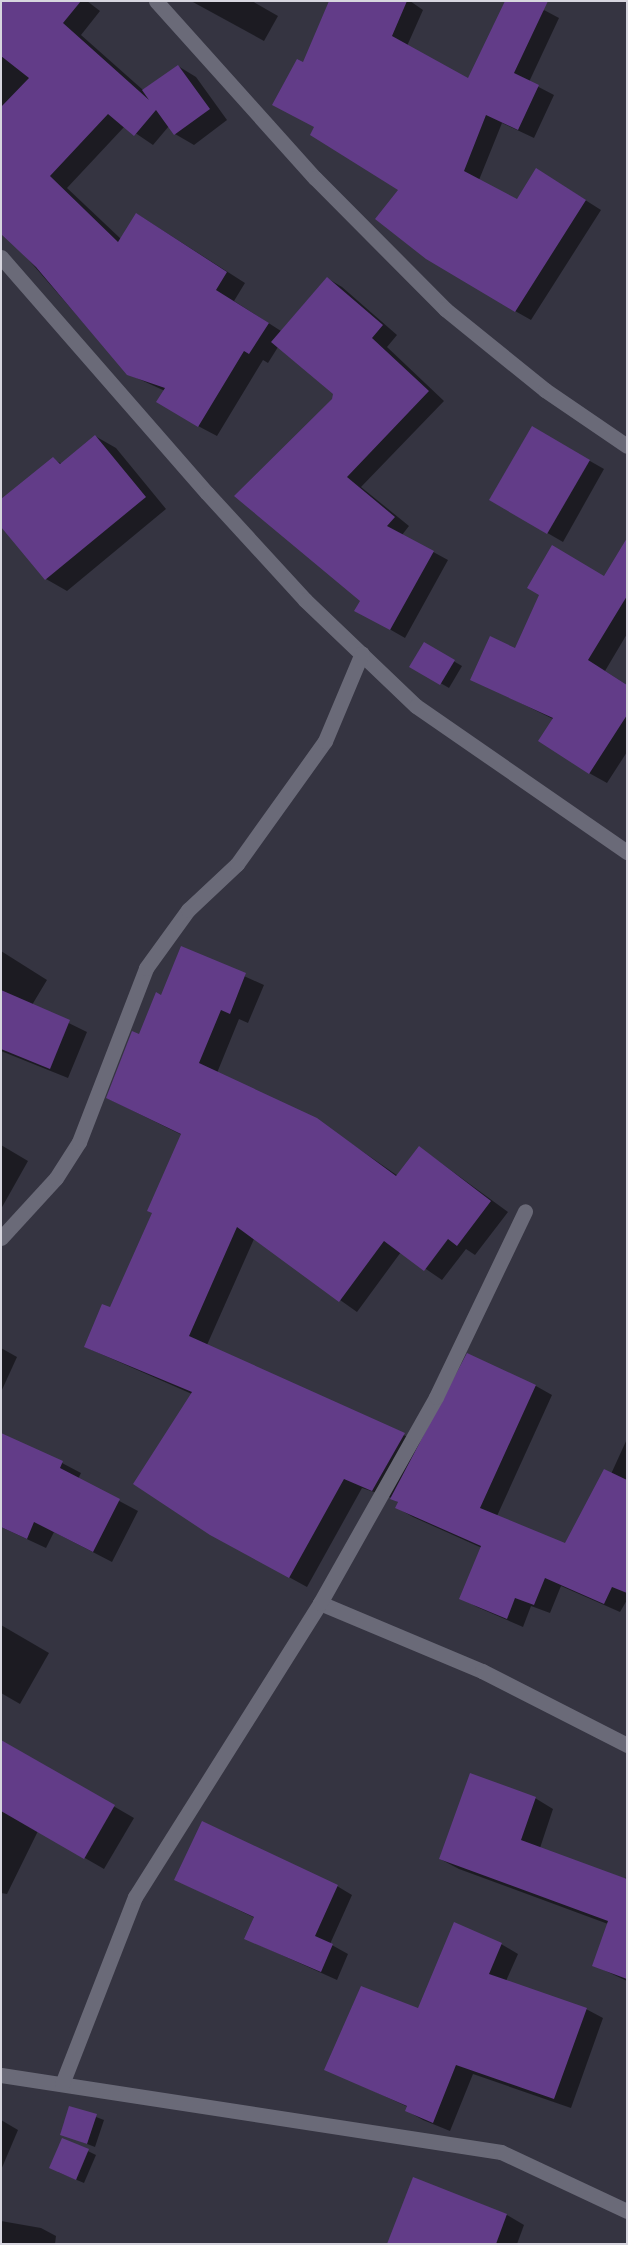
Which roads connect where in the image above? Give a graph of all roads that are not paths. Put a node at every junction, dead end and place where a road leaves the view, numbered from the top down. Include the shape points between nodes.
1 (156, 1) edge
2 (1, 257) edge
3 (627, 446) edge
4 (362, 653) junction
5 (627, 852) edge
6 (525, 1211) dead end
7 (1, 1238) edge
8 (320, 1603) junction
9 (627, 1745) edge
10 (1, 2075) edge
11 (62, 2084) junction
12 (627, 2211) edge

1 - 3 street via 315,178 444,309 545,390
2 - 4 street via 206,493 305,600
4 - 5 street via 416,706
4 - 7 street via 325,741 236,864 188,910 146,968 79,1142 56,1178
6 - 8 street via 436,1397
8 - 9 street via 482,1671
8 - 11 street via 135,1897
10 - 11 street
11 - 12 street via 501,2152

